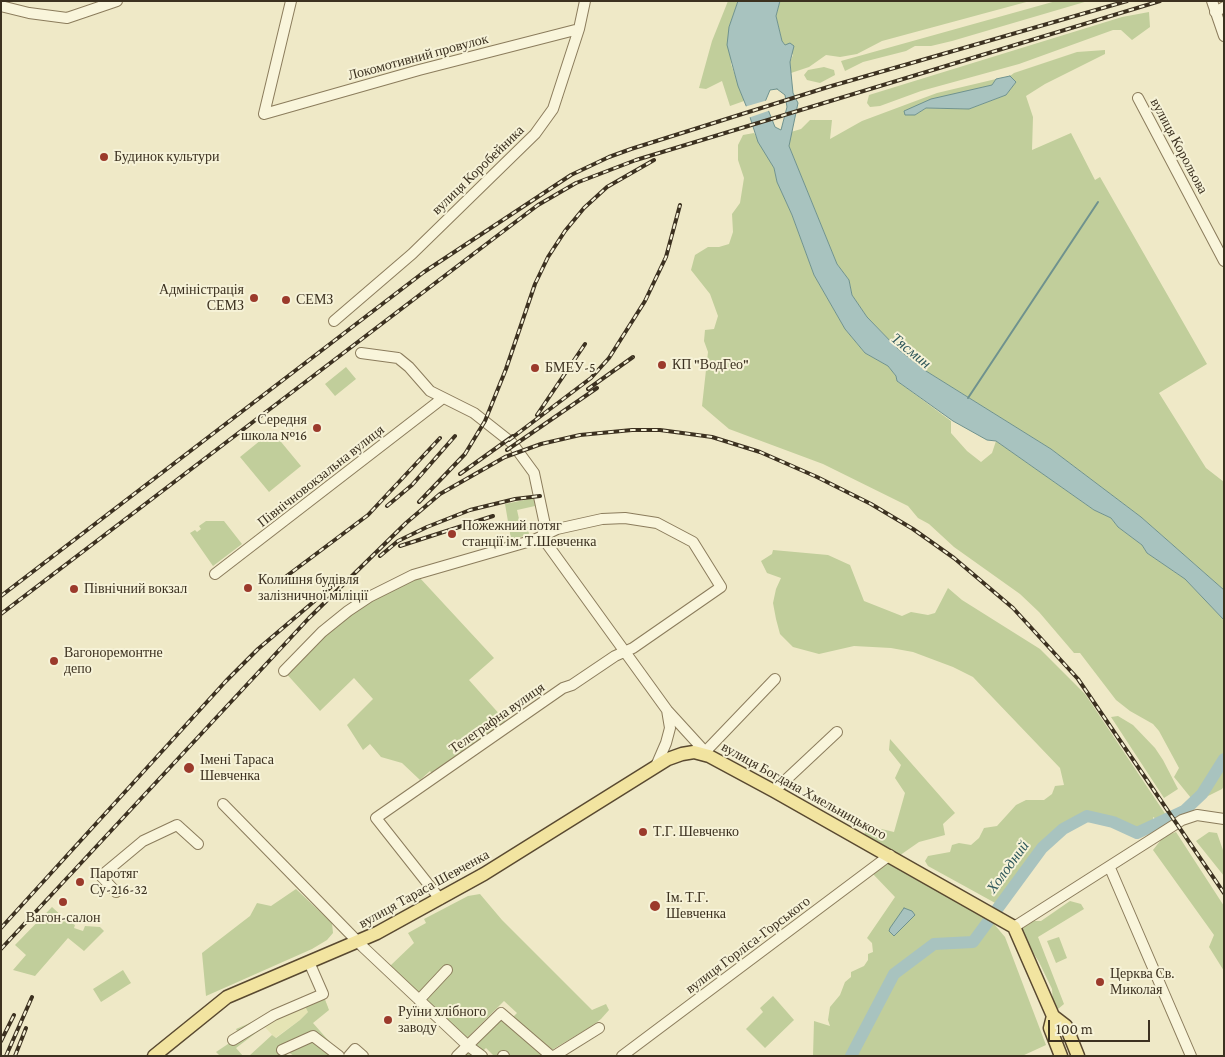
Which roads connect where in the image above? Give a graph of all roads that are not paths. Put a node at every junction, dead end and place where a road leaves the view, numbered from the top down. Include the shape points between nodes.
1 (117, 1) edge
2 (291, 1) edge
3 (585, 1) edge
4 (1212, 1) edge
5 (1, 6) edge
6 (1220, 9) edge
7 (579, 29) junction
8 (1224, 36) edge
9 (1138, 98) dead end
10 (1224, 261) edge
11 (334, 321) dead end
12 (360, 353) dead end
13 (442, 398) junction
14 (542, 537) junction
15 (215, 574) dead end
16 (624, 652) junction
17 (284, 671) dead end
18 (775, 679) dead end
19 (667, 710) junction
20 (837, 732) dead end
21 (707, 754) junction
22 (656, 766) junction
23 (774, 791) junction
24 (223, 804) dead end
25 (1224, 819) edge
26 (198, 844) dead end
27 (890, 855) junction
28 (1110, 868) junction
29 (116, 892) dead end
30 (440, 898) junction
31 (1014, 927) junction
32 (359, 942) junction
33 (309, 962) junction
34 (447, 970) dead end
35 (419, 1000) junction
36 (1053, 1016) junction
37 (598, 1028) dead end
38 (226, 1035) dead end
39 (467, 1045) junction
40 (282, 1050) dead end
41 (162, 1053) edge
42 (339, 1056) edge
43 (456, 1056) edge
44 (482, 1056) edge
45 (552, 1056) edge
46 (622, 1056) edge
47 (1062, 1056) edge
48 (1078, 1056) edge
49 (1191, 1056) edge

1 - 5 street via 67,18
2 - 7 street, Локомотивний провулок via 264,114
3 - 7 street, вулиця Коробейника
4 - 6 street
6 - 8 street
7 - 11 street, вулиця Коробейника via 553,109 535,134 412,254
9 - 10 street, вулиця Корольова
12 - 13 street via 398,358 430,391
13 - 14 street via 474,413 509,440 519,452 534,473 545,524
13 - 15 street, Північновокзальна вулиця
14 - 16 street, вулиця Богдана Хмельницького
14 - 16 street, Телеграфна вулиця via 557,529 602,519 624,518 657,523 693,542 721,587
14 - 17 street via 413,575 369,597 322,632
16 - 19 street, вулиця Богдана Хмельницького
16 - 30 street, Телеграфна вулиця via 563,688 376,818
18 - 21 street
19 - 21 street, вулиця Богдана Хмельницького
19 - 22 street via 670,728
20 - 23 street
21 - 22 main road, вулиця Тараса Шевченка via 682,754
21 - 23 main road, вулиця Богдана Хмельницького
22 - 30 main road, вулиця Тараса Шевченка
23 - 27 main road, вулиця Богдана Хмельницького
24 - 32 street
25 - 28 street via 1197,815 1182,820
26 - 29 street via 177,826 143,840 101,876
27 - 31 main road, вулиця Богдана Хмельницького
27 - 46 street, вулиця Горліса-Горського
28 - 31 street
28 - 49 street
30 - 32 main road, вулиця Тараса Шевченка
31 - 36 main road
32 - 33 main road, вулиця Тараса Шевченка
32 - 35 street
33 - 38 street via 323,994 274,1015 233,1040
33 - 41 main road, вулиця Тараса Шевченка via 227,997
34 - 35 street
35 - 39 street
36 - 47 main road via 1050,1028
36 - 48 main road via 1066,1026
37 - 45 street
39 - 43 street
39 - 44 street
39 - 45 street via 501,1012
40 - 42 street via 313,1036

